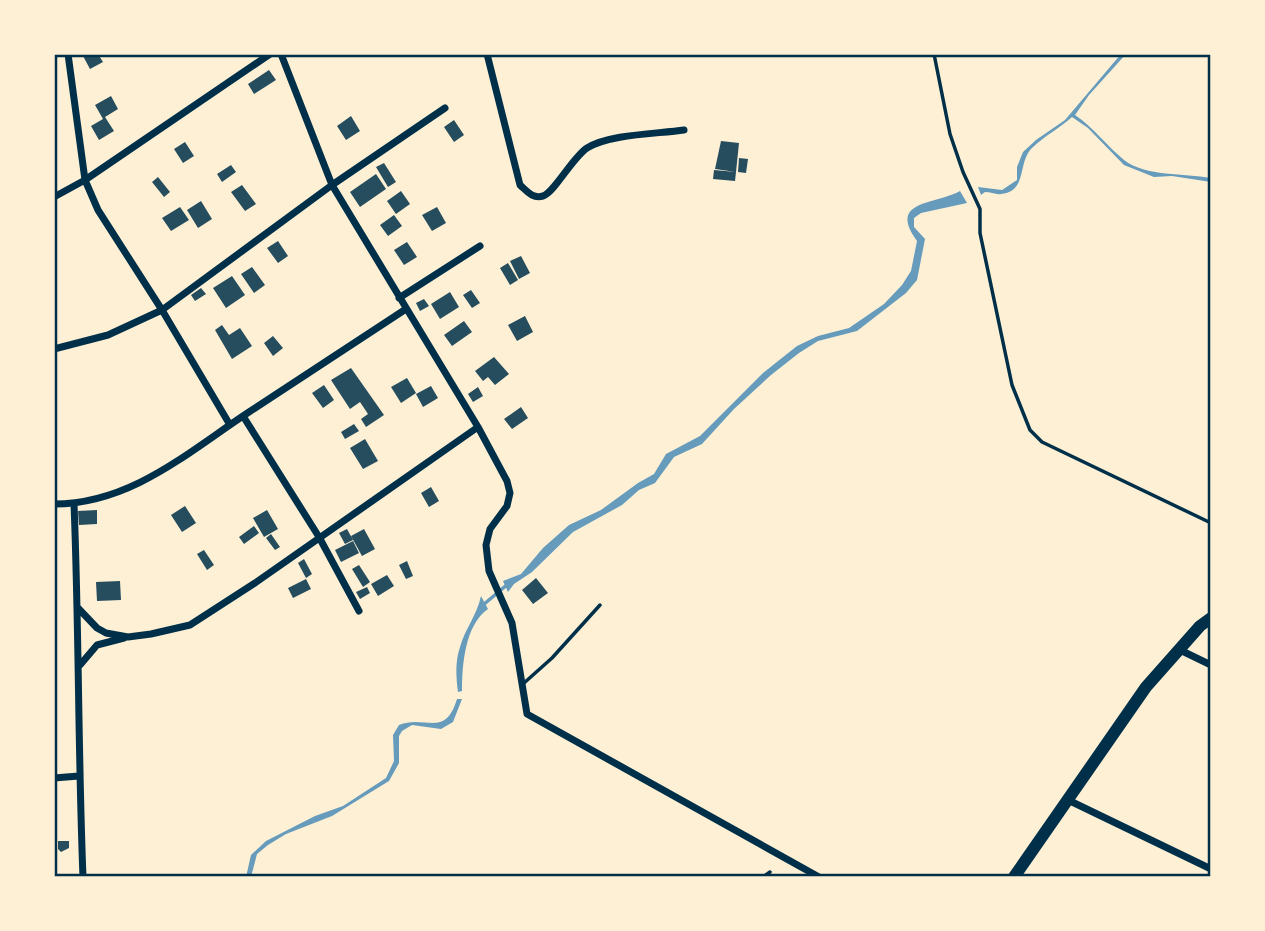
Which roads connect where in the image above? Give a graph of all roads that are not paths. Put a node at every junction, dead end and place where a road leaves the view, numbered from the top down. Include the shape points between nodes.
1 (68, 54) edge
2 (270, 54) edge
3 (281, 54) edge
4 (487, 54) edge
5 (934, 54) edge
6 (445, 108) dead end
7 (684, 130) dead end
8 (85, 180) junction
9 (332, 186) junction
10 (54, 197) edge
11 (480, 246) dead end
12 (399, 298) junction
13 (406, 309) junction
14 (163, 310) junction
15 (54, 349) edge
16 (243, 416) junction
17 (230, 425) junction
18 (478, 427) junction
19 (54, 504) edge
20 (74, 504) junction
21 (1211, 523) edge
22 (319, 537) junction
23 (600, 605) dead end
24 (78, 608) junction
25 (359, 611) dead end
26 (1211, 618) edge
27 (128, 637) junction
28 (1180, 649) junction
29 (1211, 665) edge
30 (79, 666) junction
31 (522, 685) junction
32 (79, 776) junction
33 (54, 778) edge
34 (1068, 800) junction
35 (1211, 869) edge
36 (770, 872) dead end
37 (83, 877) edge
38 (763, 877) edge
39 (819, 877) edge
40 (1014, 877) edge

1 - 8 street
2 - 8 street
3 - 9 street
4 - 7 street via 520,185 530,195 547,195 587,148 605,141
5 - 21 lane via 950,134 978,206 1012,385 1030,430 1042,442
6 - 9 street
8 - 10 street
8 - 14 street via 98,210
9 - 12 street
9 - 14 street
11 - 12 street
12 - 13 street
13 - 16 street
13 - 18 street
14 - 15 street via 108,335
14 - 17 street
16 - 17 street
16 - 22 street
17 - 20 street via 135,486
18 - 22 street
18 - 31 street via 510,493 486,545 491,576 512,623
19 - 20 street
20 - 24 street
22 - 25 street
22 - 27 street via 190,625
23 - 31 lane
24 - 27 street via 97,628
24 - 30 street
26 - 28 main road
27 - 30 street via 97,645
28 - 29 street
28 - 34 main road via 1146,687
30 - 32 street
31 - 39 street via 527,714
32 - 33 street
32 - 37 street
34 - 35 street
34 - 40 main road
36 - 38 lane

